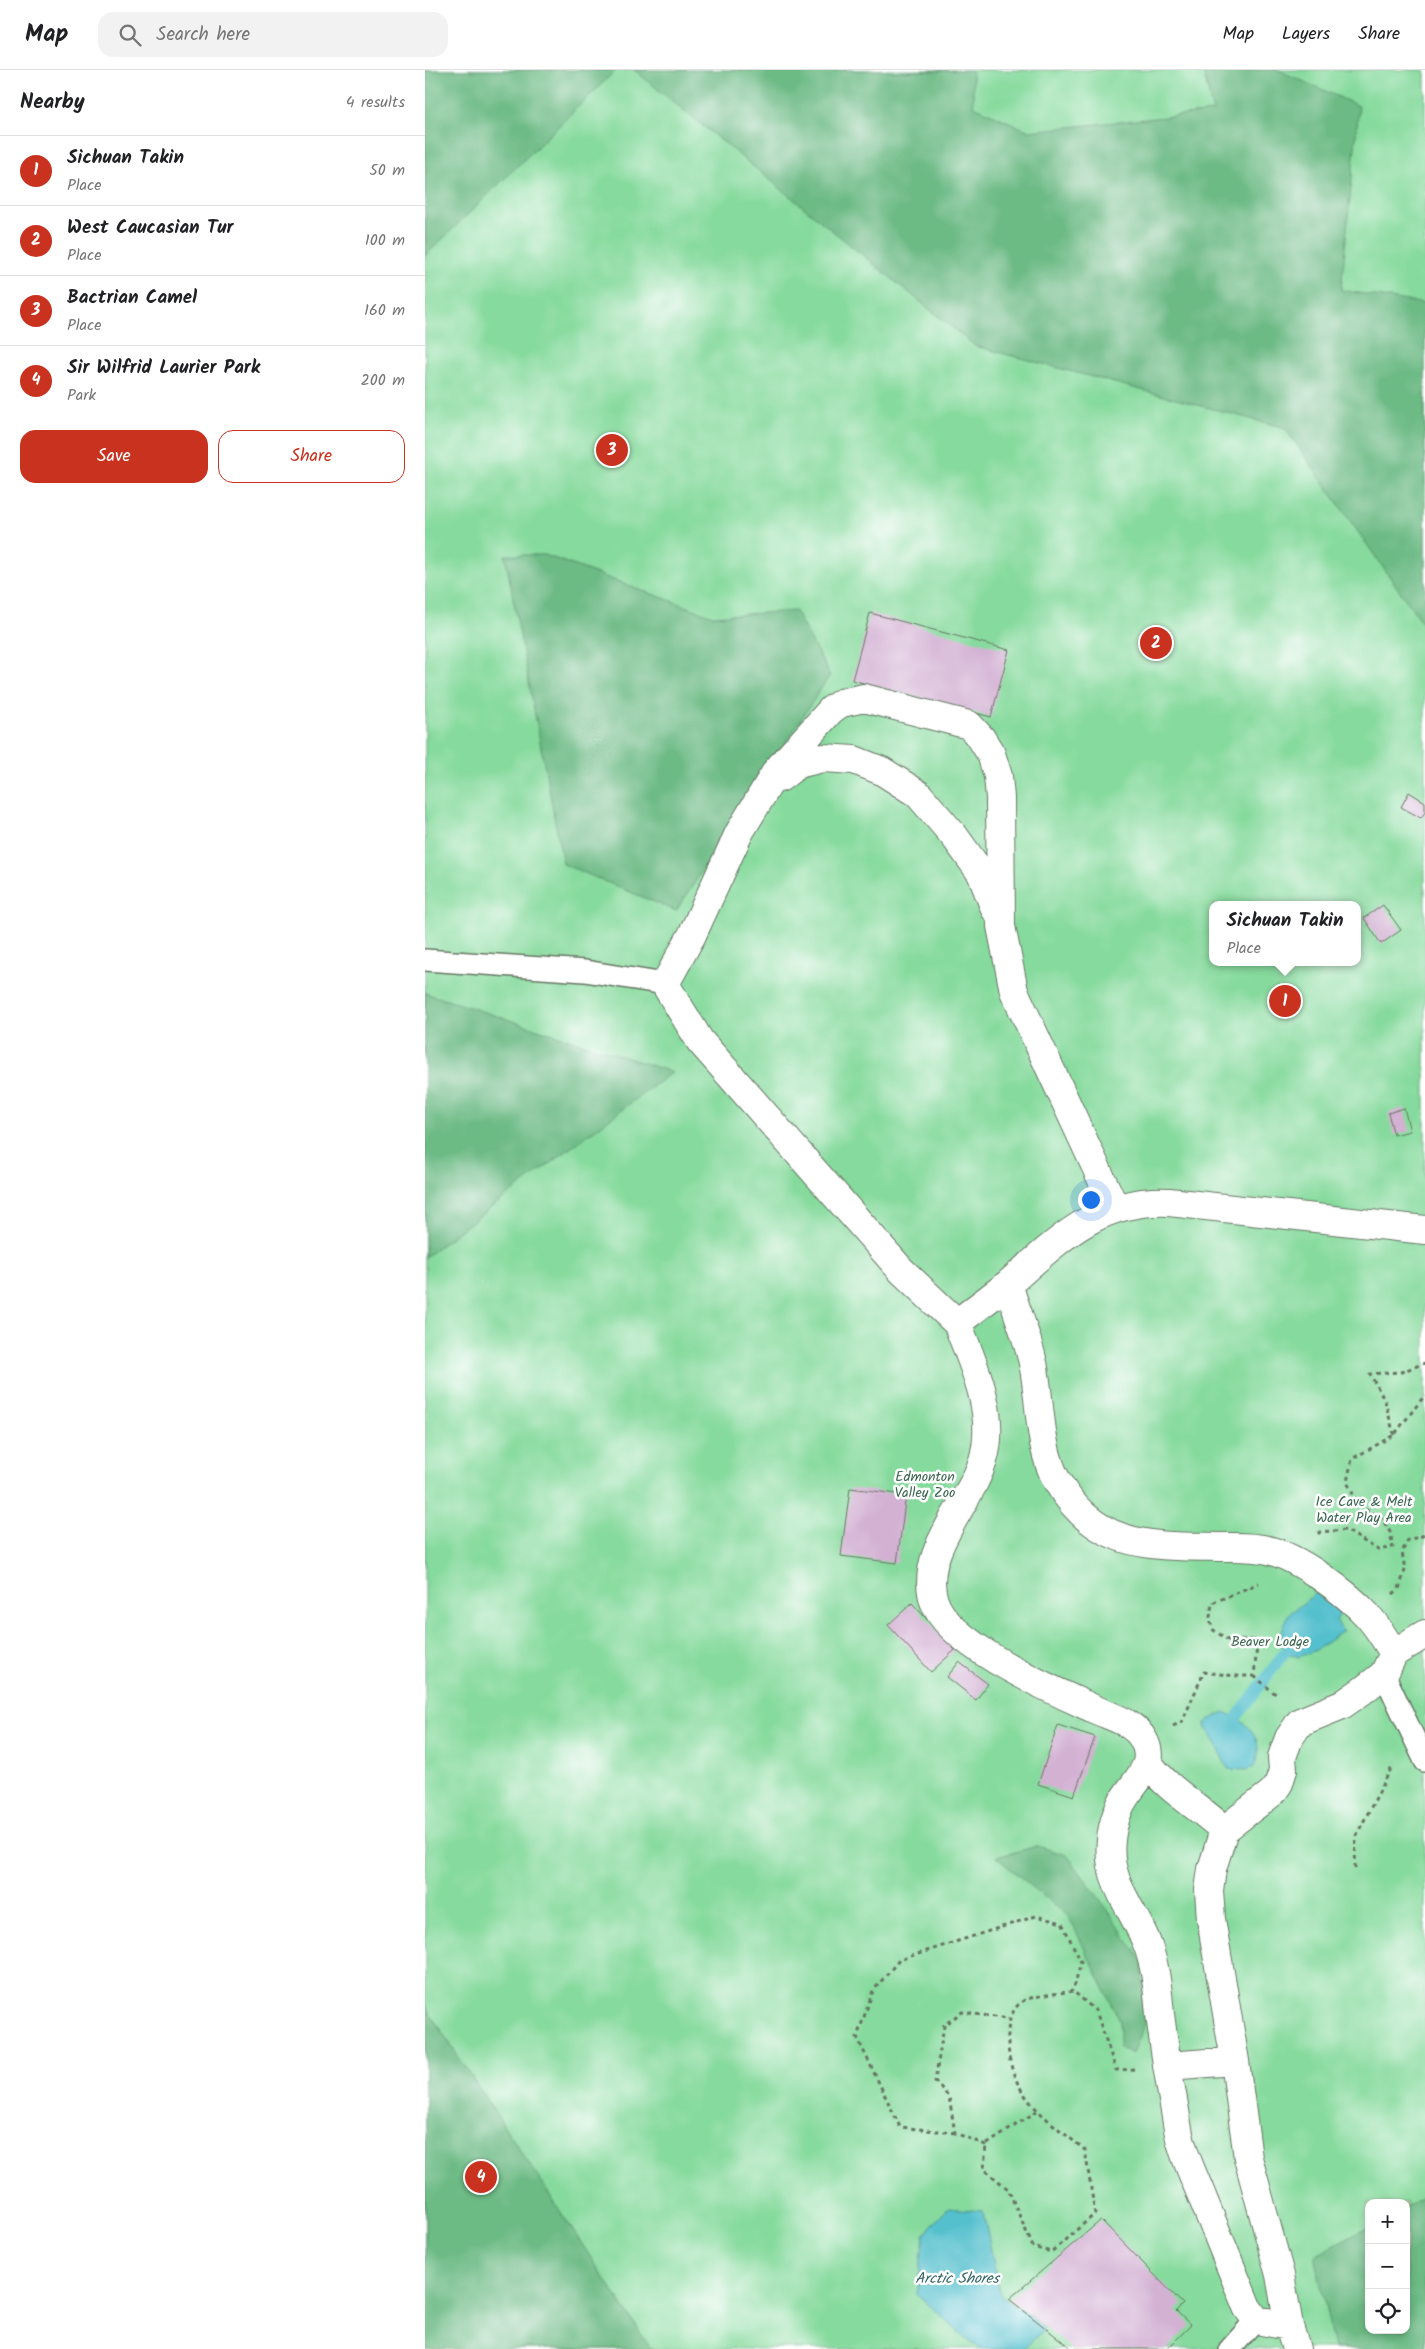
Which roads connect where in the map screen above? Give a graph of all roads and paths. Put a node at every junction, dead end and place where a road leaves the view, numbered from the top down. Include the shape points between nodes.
1 (765, 790) junction
2 (1001, 926) junction
3 (425, 960) edge
4 (665, 984) junction
5 (1115, 1208) junction
6 (1425, 1230) edge
7 (1008, 1284) junction
8 (957, 1322) junction
9 (1425, 1363) edge
10 (1425, 1395) edge
11 (1394, 1435) junction
12 (1425, 1535) edge
13 (1290, 1560) junction
14 (1361, 1610) junction
15 (1425, 1634) edge
16 (1389, 1664) junction
17 (1254, 1676) junction
18 (1273, 1693) dead end
19 (1146, 1751) junction
20 (1397, 1758) dead end
21 (1425, 1761) edge
22 (1224, 1830) junction
23 (1355, 1868) dead end
24 (1073, 1991) junction
25 (1009, 2019) junction
26 (1235, 2061) junction
27 (1167, 2066) junction
28 (1037, 2111) junction
29 (955, 2133) junction
30 (987, 2145) junction
31 (1257, 2320) junction
32 (1293, 2338) edge
33 (1230, 2349) edge

1 - 2 street via 798,764 823,758 854,760 882,770 918,794 967,851 981,873
1 - 2 street via 777,770 831,710 852,699 875,699 969,725 991,754 998,776
1 - 4 street via 739,833 693,935
2 - 5 street via 1014,991
3 - 4 lane via 585,971
4 - 8 street via 701,1041 901,1270
5 - 6 street via 1151,1201 1169,1202
5 - 7 street via 1094,1217 1061,1239
7 - 8 street
7 - 13 street via 1033,1362 1047,1455 1071,1502 1091,1521 1129,1541 1149,1546 1248,1547 1269,1550
8 - 19 street via 973,1364 987,1420 987,1437 977,1475 933,1563 933,1599 949,1627 962,1637 1041,1685 1131,1726
9 - 11 path via 1401,1372 1370,1374 1385,1402
10 - 11 path
11 - 13 path via 1351,1459 1347,1482 1359,1506 1382,1519 1390,1532 1393,1547 1378,1550 1346,1530 1320,1532
12 - 14 path via 1408,1540 1402,1552 1405,1570 1399,1588
13 - 14 street via 1326,1580
13 - 17 path via 1269,1579 1213,1604 1210,1617 1213,1629 1228,1640 1253,1640 1257,1646
14 - 16 street
15 - 16 street
16 - 21 lane
16 - 22 street via 1342,1705 1300,1722 1289,1738 1282,1757 1283,1770 1273,1792
17 - 18 path
17 - 19 path via 1204,1672 1182,1722
19 - 22 street via 1160,1779
19 - 27 street via 1114,1820 1111,1863 1117,1886 1142,1930 1151,1954
20 - 23 path via 1356,1836
22 - 26 street via 1209,1890 1211,1920
24 - 25 path via 1023,2000
24 - 27 path via 1096,2011 1116,2070
24 - 29 path via 1081,1962 1070,1936 1062,1923 1036,1916 899,1960 873,1991 857,2037 900,2127
25 - 28 path via 1007,2055 1017,2085
25 - 29 path via 963,2012 944,2026 935,2081 949,2097
26 - 27 street
26 - 32 street via 1247,2158 1280,2275
27 - 31 street via 1181,2144 1247,2307
28 - 30 path
28 - 30 path via 1085,2150 1095,2214 1051,2252 1033,2247 1008,2189 984,2169
29 - 30 path
31 - 32 street
31 - 33 lane

